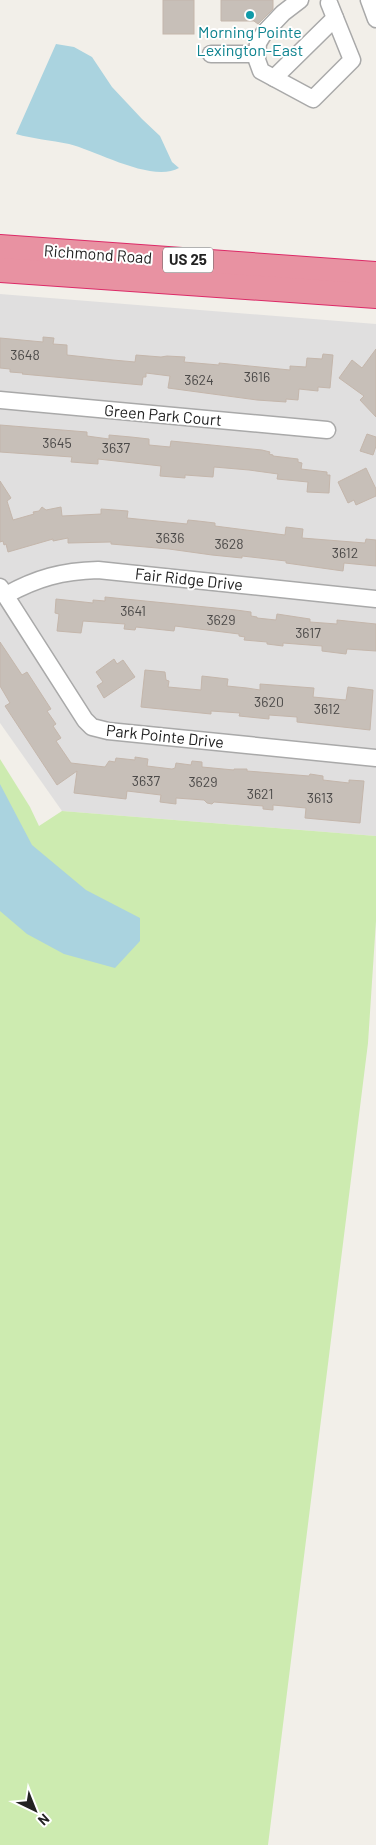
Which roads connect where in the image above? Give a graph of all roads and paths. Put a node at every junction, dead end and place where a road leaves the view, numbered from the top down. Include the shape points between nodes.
1 (300, 0) edge
2 (369, 0) edge
3 (327, 1) edge
4 (335, 18) junction
5 (376, 19) edge
6 (211, 54) dead end
7 (257, 54) junction
8 (274, 78) junction
9 (0, 246) edge
10 (0, 270) edge
11 (376, 274) edge
12 (376, 296) edge
13 (0, 400) edge
14 (327, 430) dead end
15 (3, 591) edge
16 (376, 599) edge
17 (376, 758) edge

1 - 7 street via 264,33 258,43
2 - 5 street
3 - 4 street
4 - 8 street
4 - 8 street via 352,60 313,100
6 - 7 street
7 - 8 street via 261,71
9 - 11 highway, Richmond Road / US 25
10 - 12 highway, Richmond Road / US 25
13 - 14 street, Green Park Court
15 - 16 street, Fair Ridge Drive via 64,572 98,570
15 - 17 street, Park Pointe Drive via 92,727

